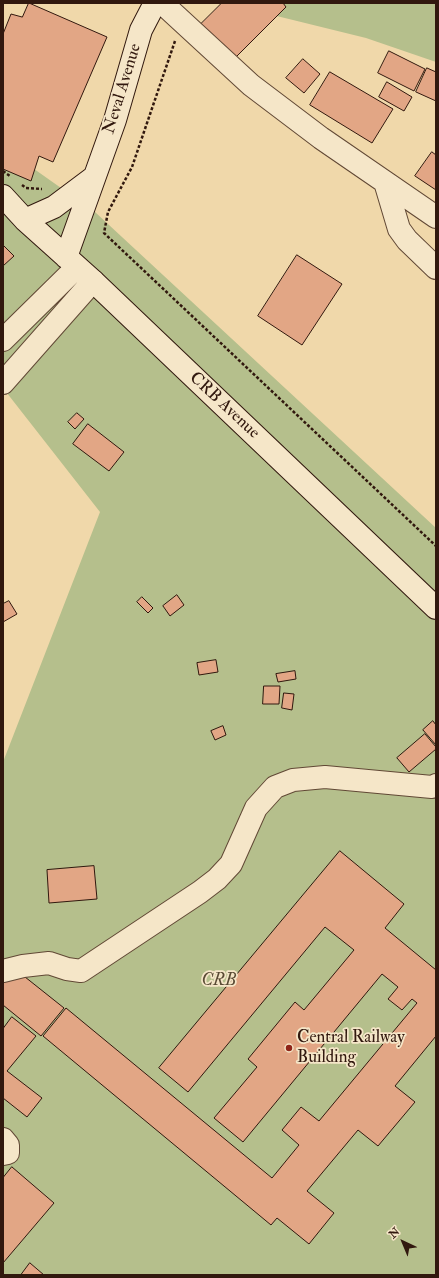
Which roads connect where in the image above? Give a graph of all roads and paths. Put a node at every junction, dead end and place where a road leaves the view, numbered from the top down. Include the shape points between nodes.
1 (155, 3) edge
2 (162, 3) edge
3 (182, 20) junction
4 (3, 171) edge
5 (94, 177) junction
6 (385, 182) junction
7 (20, 184) dead end
8 (47, 189) dead end
9 (11, 200) edge
10 (436, 217) edge
11 (69, 264) junction
12 (436, 268) edge
13 (93, 281) junction
14 (3, 340) edge
15 (3, 383) edge
16 (436, 546) edge
17 (436, 608) edge
18 (436, 785) edge
19 (3, 971) edge
20 (3, 1139) edge
21 (3, 1154) edge

1 - 5 street, Neval Avenue via 141,30 115,120
2 - 3 street
3 - 6 street via 251,85
3 - 16 path via 132,167 108,212 104,233
4 - 9 path
5 - 9 street via 54,207
5 - 11 street, Neval Avenue
6 - 10 street
6 - 12 street via 400,229 407,240
7 - 8 path via 26,188
9 - 11 street, CRB Avenue
11 - 13 street, CRB Avenue
11 - 14 street
13 - 15 street
13 - 17 street, CRB Avenue
18 - 19 street via 325,777 293,780 275,787 256,808 231,864 217,879 194,895 81,971 48,963
20 - 21 street via 8,1145 8,1154

